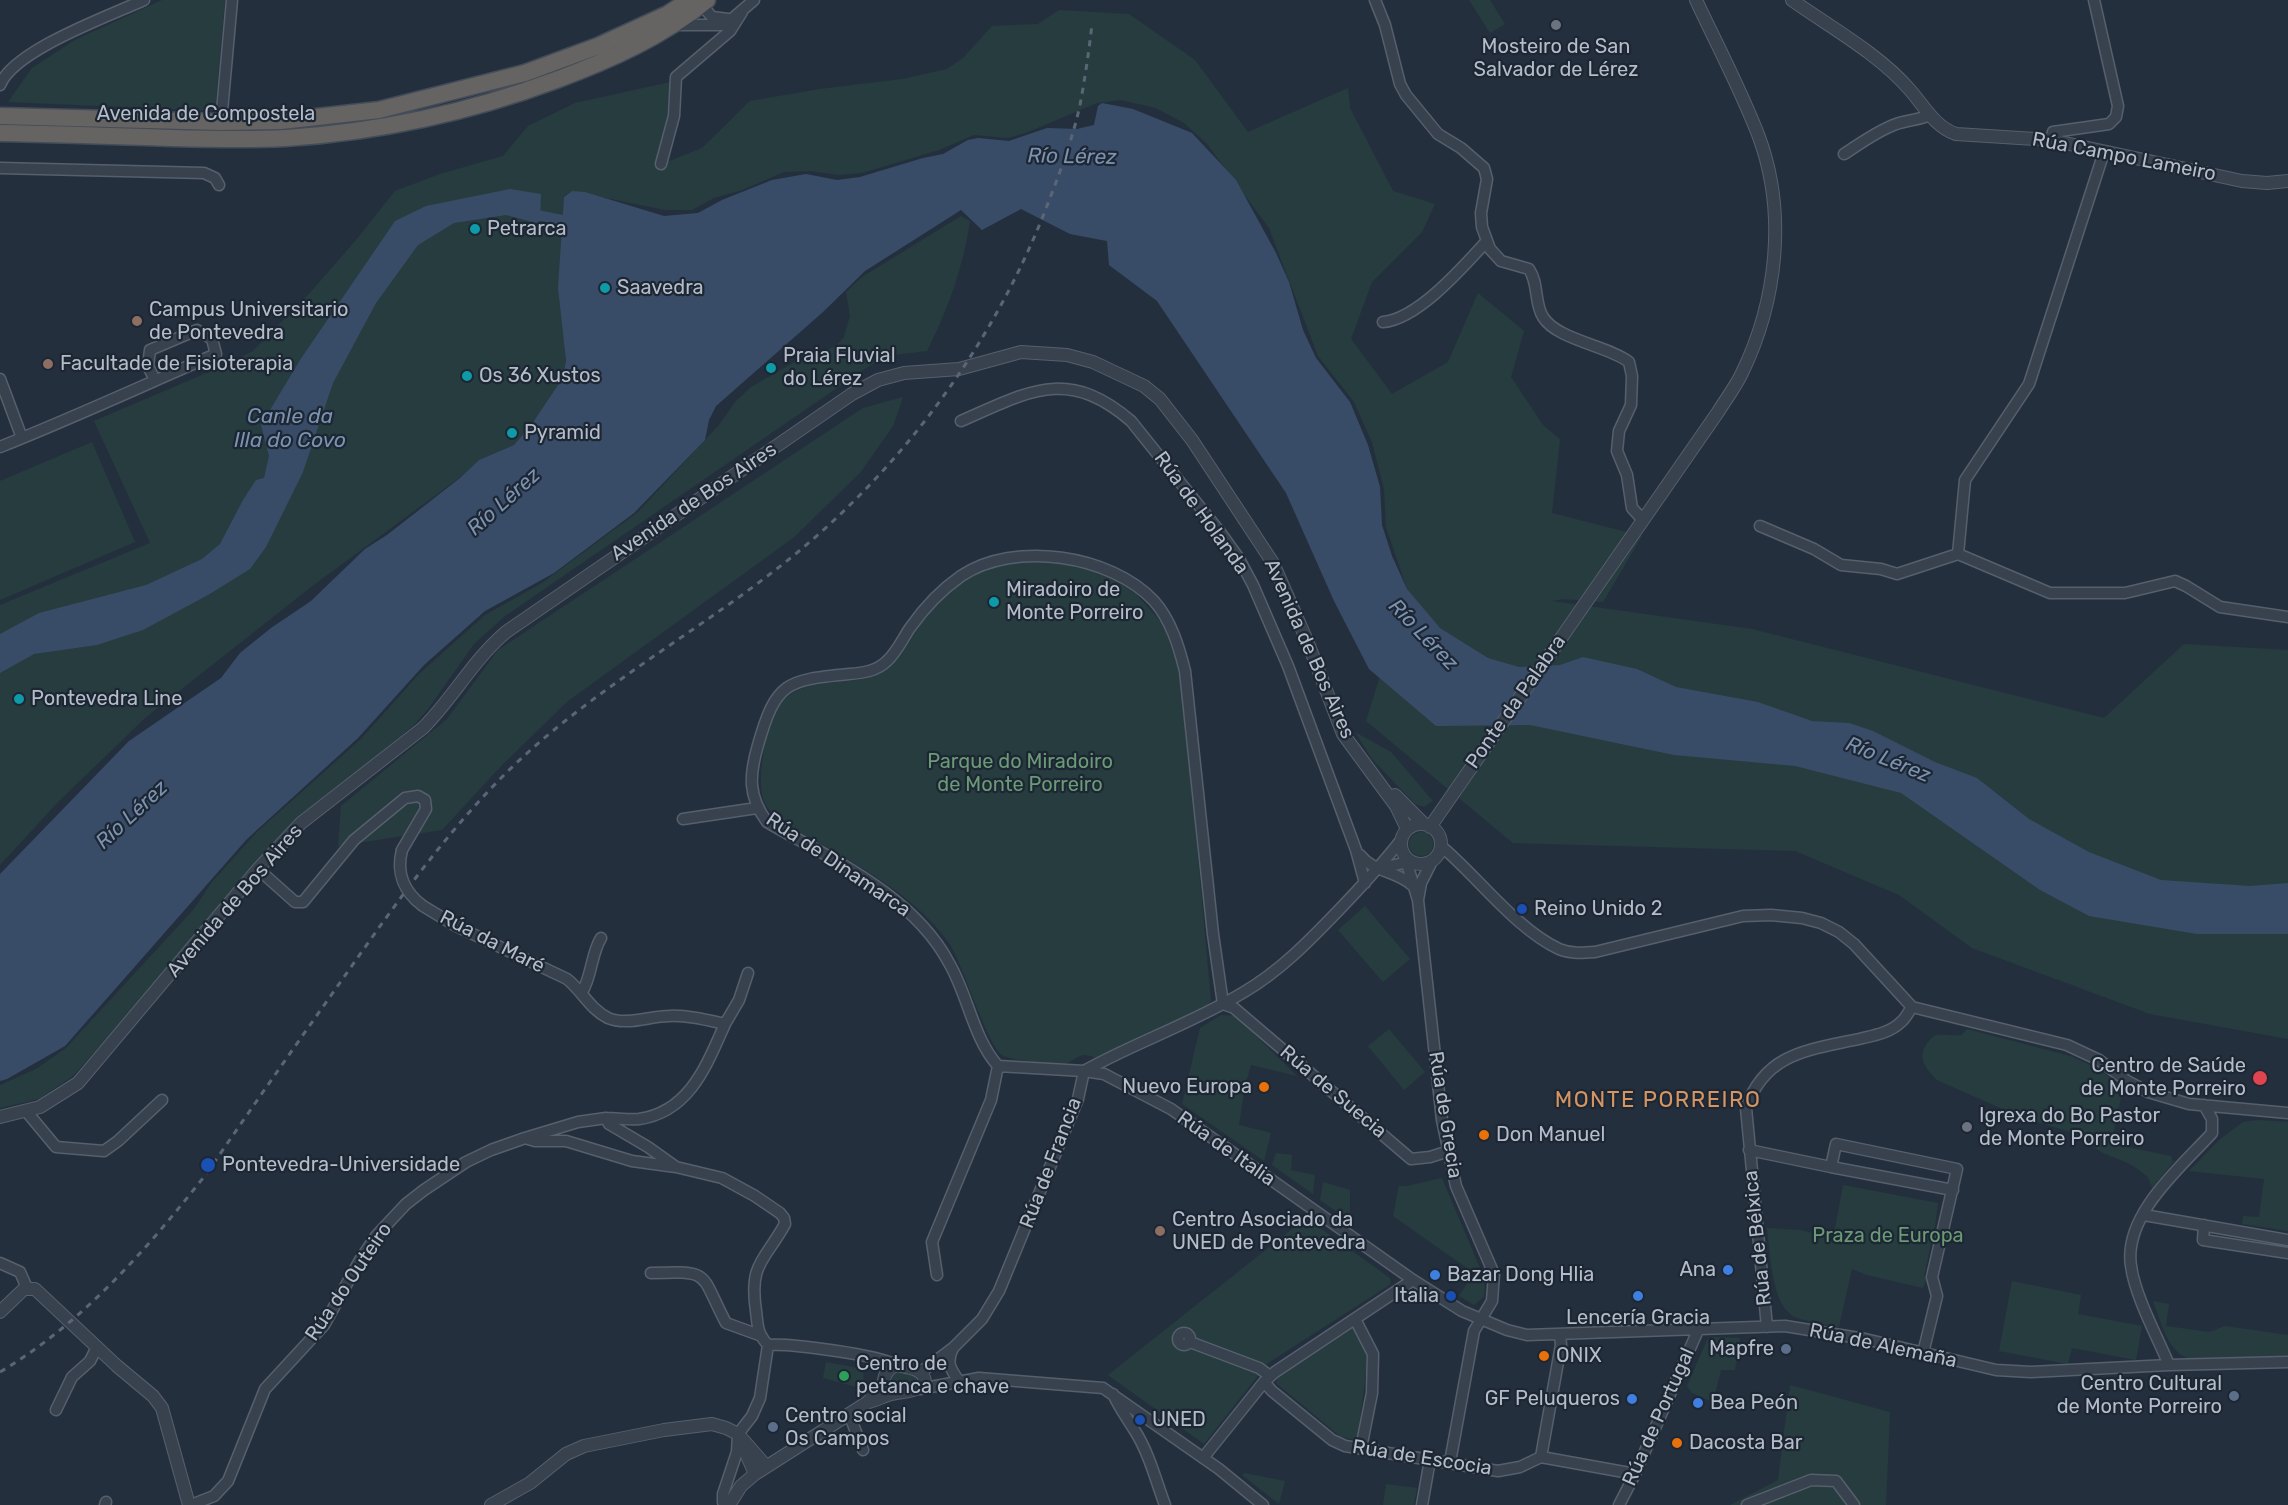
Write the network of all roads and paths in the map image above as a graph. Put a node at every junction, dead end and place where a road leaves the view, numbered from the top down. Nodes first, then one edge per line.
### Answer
1 (144, 0) edge
2 (232, 0) edge
3 (754, 0) edge
4 (1375, 0) edge
5 (1696, 0) edge
6 (1792, 0) edge
7 (2094, 0) edge
8 (700, 1) edge
9 (738, 15) junction
10 (675, 25) junction
11 (0, 85) edge
12 (1930, 115) junction
13 (0, 116) edge
14 (221, 122) junction
15 (0, 133) edge
16 (2051, 140) junction
17 (2104, 152) junction
18 (1844, 154) dead end
19 (661, 164) dead end
20 (0, 168) edge
21 (2288, 181) edge
22 (219, 185) dead end
23 (1486, 242) junction
24 (1383, 322) dead end
25 (0, 379) edge
26 (155, 380) junction
27 (961, 421) dead end
28 (22, 438) junction
29 (0, 447) edge
30 (1643, 520) junction
31 (1760, 526) dead end
32 (1958, 554) junction
33 (2288, 617) edge
34 (1365, 765) junction
35 (757, 808) junction
36 (683, 819) dead end
37 (1427, 826) junction
38 (1404, 835) junction
39 (1441, 846) junction
40 (1356, 850) junction
41 (1388, 857) junction
42 (1408, 860) junction
43 (1432, 861) junction
44 (258, 869) junction
45 (1379, 869) junction
46 (1365, 883) junction
47 (1413, 885) junction
48 (1418, 900) junction
49 (601, 938) dead end
50 (748, 973) dead end
51 (582, 992) junction
52 (1223, 1004) junction
53 (1912, 1006) junction
54 (725, 1024) junction
55 (998, 1066) junction
56 (1084, 1071) junction
57 (162, 1100) dead end
58 (2204, 1105) junction
59 (26, 1111) junction
60 (2288, 1113) edge
61 (0, 1117) edge
62 (606, 1118) junction
63 (525, 1138) junction
64 (1749, 1150) junction
65 (1449, 1151) junction
66 (676, 1167) junction
67 (1831, 1167) junction
68 (1953, 1190) junction
69 (2144, 1215) junction
70 (2204, 1226) junction
71 (2288, 1240) edge
72 (2288, 1253) edge
73 (0, 1263) edge
74 (651, 1273) dead end
75 (937, 1275) dead end
76 (1413, 1280) junction
77 (27, 1288) junction
78 (0, 1312) edge
79 (1355, 1319) junction
80 (1480, 1320) junction
81 (1767, 1327) junction
82 (1699, 1328) junction
83 (759, 1335) junction
84 (1560, 1335) junction
85 (1190, 1342) dead end
86 (768, 1346) junction
87 (97, 1347) junction
88 (953, 1348) junction
89 (1923, 1353) junction
90 (2288, 1362) edge
91 (896, 1365) junction
92 (2169, 1365) junction
93 (920, 1371) junction
94 (1267, 1379) junction
95 (959, 1381) junction
96 (884, 1382) junction
97 (920, 1389) junction
98 (897, 1393) junction
99 (1113, 1394) junction
100 (868, 1402) junction
101 (56, 1410) dead end
102 (849, 1414) junction
103 (738, 1434) junction
104 (1361, 1448) junction
105 (863, 1449) dead end
106 (1541, 1457) junction
107 (1203, 1458) junction
108 (1430, 1460) junction
109 (1450, 1462) junction
110 (765, 1466) junction
111 (755, 1473) junction
112 (1635, 1474) junction
113 (190, 1505) edge
114 (491, 1505) edge
115 (728, 1505) edge
116 (1165, 1505) edge
117 (1263, 1505) edge
118 (1422, 1505) edge
119 (1618, 1505) edge
120 (1747, 1505) edge
121 (1854, 1505) edge

1 - 11 street
2 - 14 street
3 - 9 street
4 - 23 street
5 - 30 street, Ponte da Palabra
6 - 12 street, Rúa Campo Lameiro
7 - 16 street
8 - 9 street
8 - 10 highway, Avenida de Compostela
8 - 14 highway, Avenida de Compostela
9 - 10 street
9 - 19 street
10 - 15 highway, Avenida de Compostela
12 - 16 street, Rúa Campo Lameiro
12 - 18 street
13 - 14 highway, Avenida de Compostela
16 - 17 street, Rúa Campo Lameiro
17 - 21 street, Rúa Campo Lameiro
17 - 32 street
20 - 22 street
23 - 24 street
23 - 30 street
25 - 28 street
26 - 26 street
26 - 28 street
27 - 40 street, Rúa de Holanda
28 - 29 street
30 - 37 street, Ponte da Palabra
31 - 32 street
32 - 33 street
34 - 37 street, Avenida de Bos Aires
34 - 38 street, Avenida de Bos Aires
34 - 44 street, Avenida de Bos Aires
35 - 36 street
35 - 52 street, Rúa de Dinamarca
35 - 55 street, Rúa de Dinamarca
37 - 38 street
37 - 39 street
38 - 41 street
38 - 42 street
39 - 43 street
39 - 53 street
40 - 41 street
40 - 45 street
40 - 46 street, Rúa de Holanda
41 - 45 street
42 - 43 street
42 - 45 street
42 - 47 street, Rúa de Grecia
43 - 48 street, Rúa de Grecia
44 - 51 street, Rúa da Maré, bridge
44 - 59 street, Avenida de Bos Aires
45 - 46 street
45 - 47 street
46 - 52 street
47 - 48 street, Rúa de Grecia
48 - 65 street, Rúa de Grecia
49 - 51 street
50 - 54 street
51 - 54 street, Rúa da Maré
52 - 56 street, Rúa de Francia
52 - 65 street, Rúa de Suecia
53 - 58 street
53 - 64 street, Rúa de Bélxica
54 - 62 street
55 - 56 street
55 - 75 street
56 - 76 street, Rúa de Italia
56 - 88 street, Rúa de Francia
57 - 59 street
58 - 60 street
58 - 69 street
59 - 61 street, Avenida de Bos Aires
62 - 63 street
62 - 66 street
63 - 66 street, Rúa do Outeiro
63 - 113 street, Rúa do Outeiro
64 - 67 street, Rúa de Bélxica
64 - 81 street, Rúa de Bélxica
65 - 80 street, Rúa de Grecia
66 - 83 street
67 - 68 street, Rúa de Bélxica
67 - 68 street
68 - 89 street
69 - 70 street
69 - 92 street
70 - 71 street
70 - 72 street
73 - 77 street
74 - 83 street
76 - 79 street
76 - 80 street, Rúa de Italia
77 - 78 street
77 - 87 street
79 - 94 street
79 - 104 street
80 - 84 street, Rúa de Alemaña
80 - 109 street, Rúa de Grecia
81 - 82 street, Rúa de Alemaña
81 - 89 street, Rúa de Alemaña
82 - 84 street, Rúa de Alemaña
82 - 112 street, Rúa de Portugal
83 - 86 street
84 - 106 street
85 - 94 street, Rúa de Escocia
86 - 91 street
86 - 103 street
87 - 101 street
87 - 113 street
88 - 93 street, Rúa de Francia
88 - 95 street
89 - 92 street, Rúa de Alemaña
90 - 92 street, Rúa de Alemaña
91 - 93 street
91 - 96 street
93 - 97 street
94 - 104 street, Rúa de Escocia
94 - 107 street
95 - 97 street
95 - 99 street
96 - 98 street
96 - 100 street
97 - 98 street
98 - 100 street
99 - 107 street
99 - 116 street
100 - 102 street
102 - 105 street
102 - 110 street
103 - 110 street
103 - 111 street
103 - 114 street
103 - 115 street
104 - 108 street, Rúa de Escocia
106 - 109 street, Rúa de Escocia
106 - 112 street
107 - 117 street
108 - 109 street, Rúa de Escocia
108 - 118 street
110 - 111 street
111 - 115 street
112 - 119 street, Rúa de Portugal
120 - 121 street

